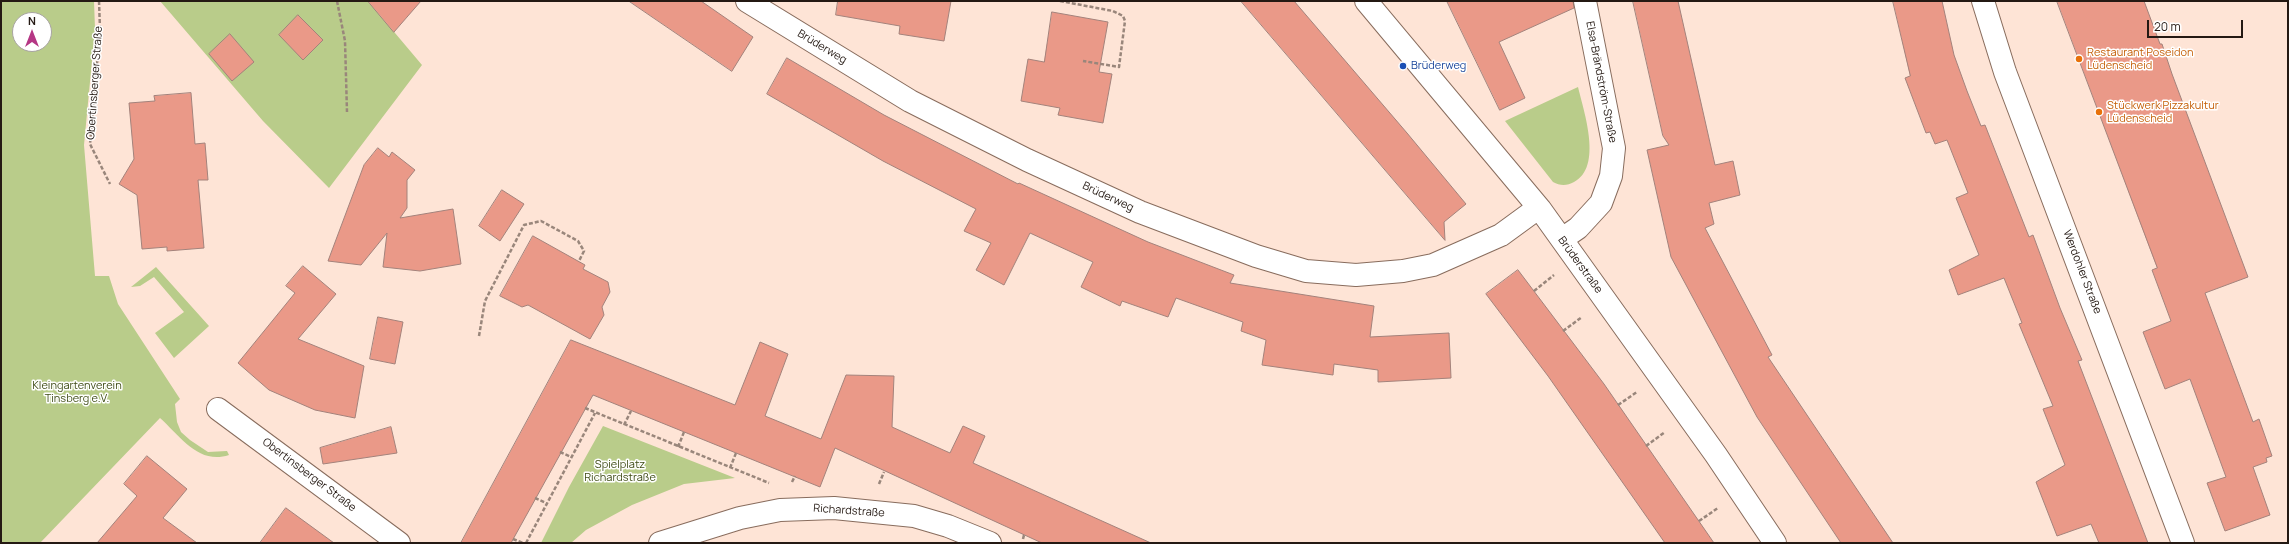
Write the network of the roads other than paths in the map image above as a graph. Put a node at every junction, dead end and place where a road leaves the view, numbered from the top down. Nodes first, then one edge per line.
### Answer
1 (747, 1) edge
2 (1366, 1) edge
3 (1584, 1) edge
4 (1984, 1) edge
5 (1538, 208) junction
6 (1562, 239) junction
7 (218, 409) dead end
8 (399, 543) edge
9 (660, 543) edge
10 (990, 543) edge
11 (1774, 543) edge
12 (2183, 543) edge

1 - 5 street, Brüderweg
2 - 5 street, Brüderstraße
3 - 6 street, Elsa-Brändström-Straße
4 - 12 street, Werdohler Straße
5 - 6 street, Brüderstraße
6 - 11 street, Brüderstraße
7 - 8 street, Obertinsberger Straße
9 - 10 street, Richardstraße

